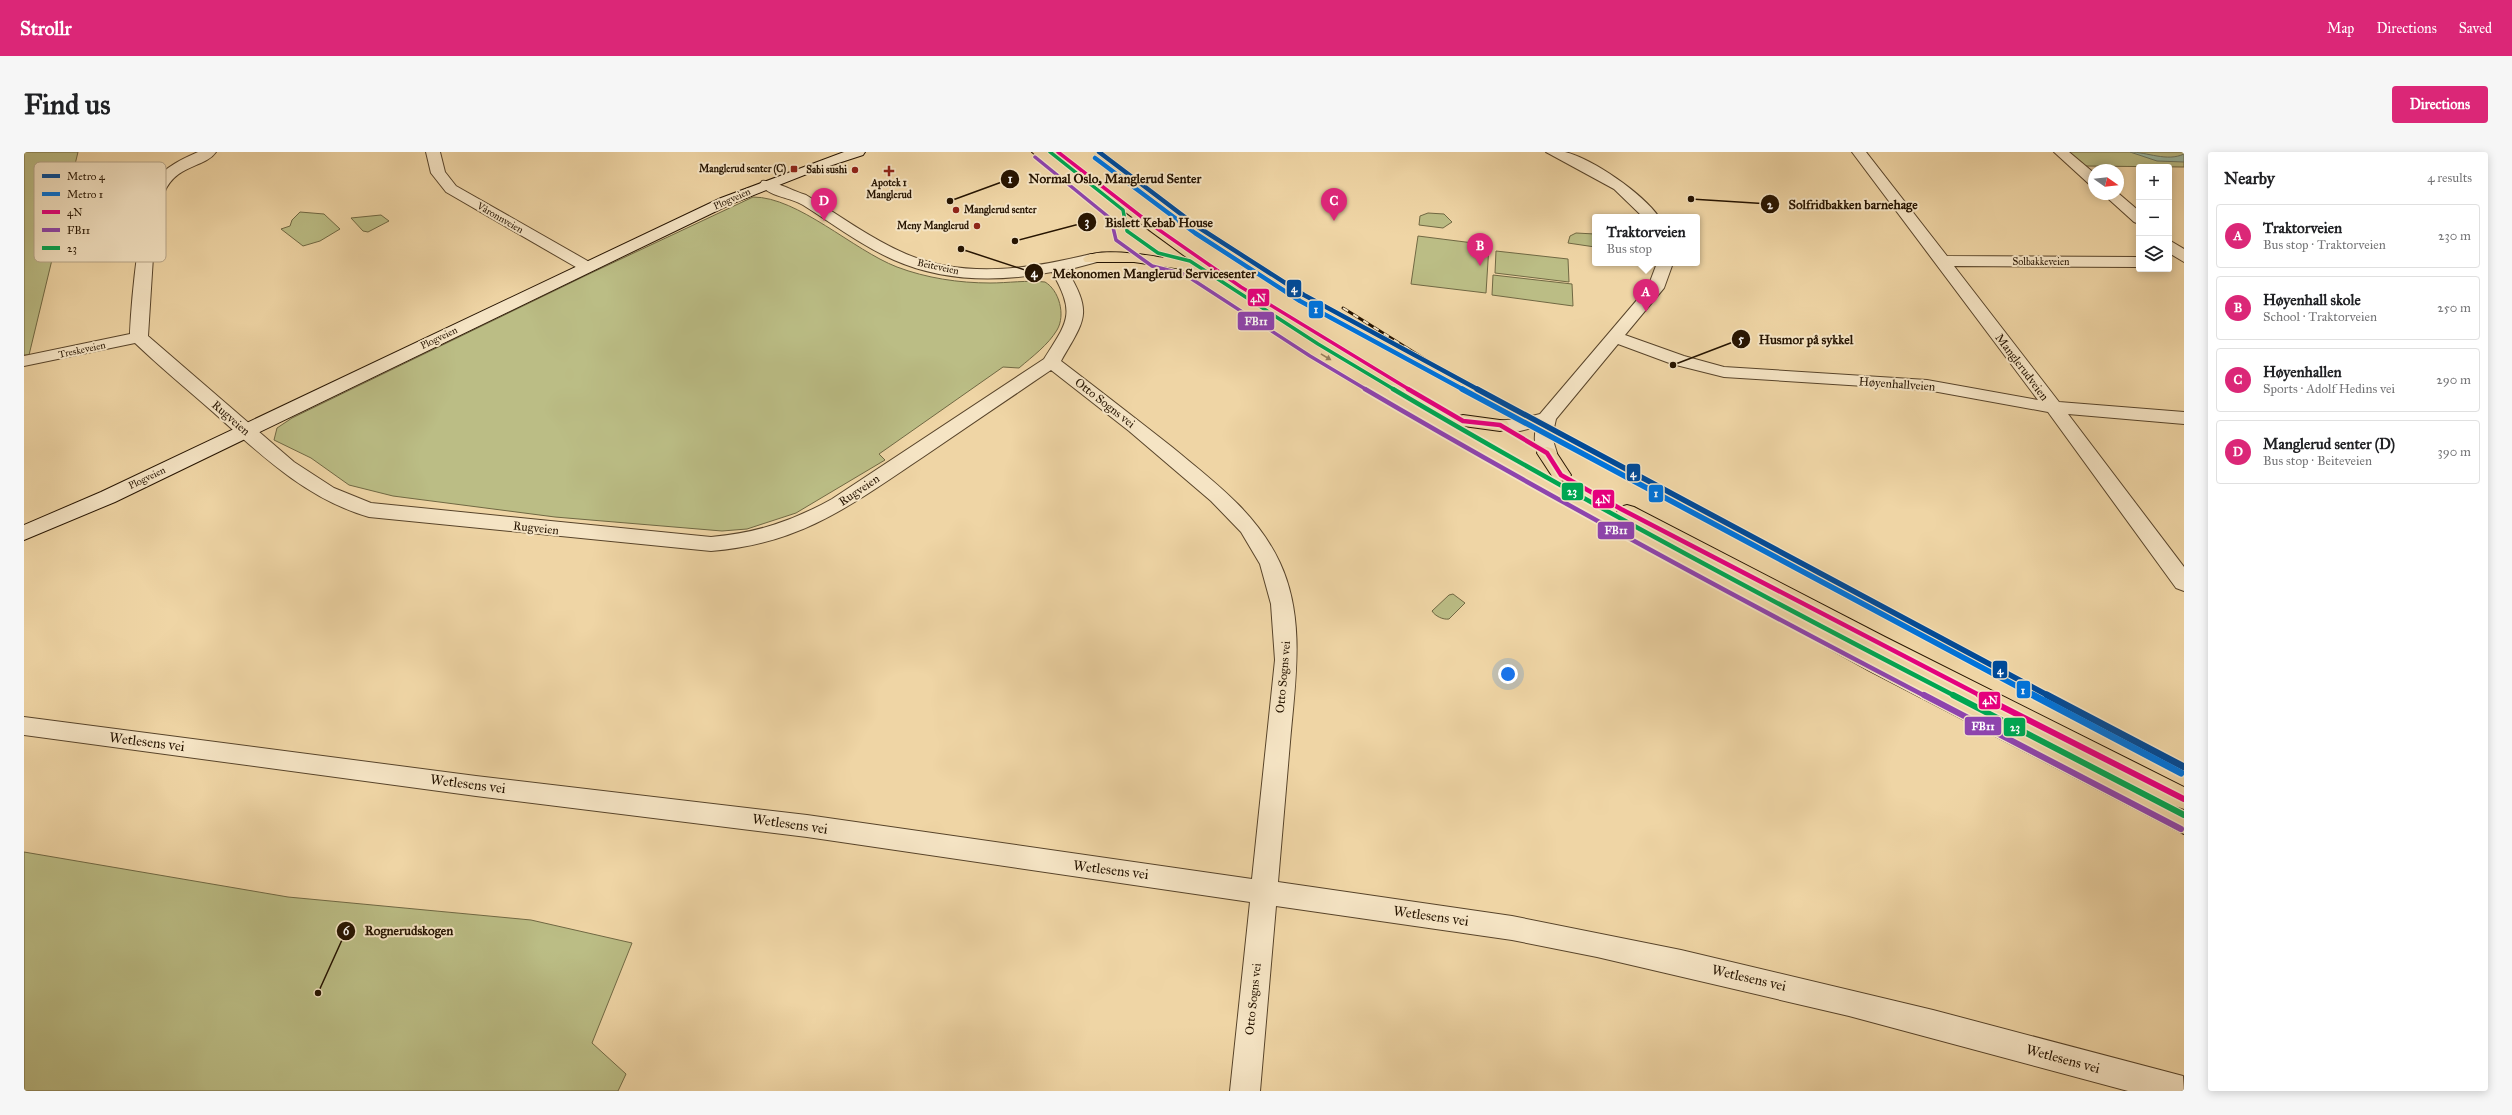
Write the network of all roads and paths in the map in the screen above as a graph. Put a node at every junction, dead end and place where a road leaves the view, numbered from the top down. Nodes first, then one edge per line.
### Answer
1 (209, 152) edge
2 (434, 152) edge
3 (858, 152) edge
4 (1039, 152) edge
5 (1058, 152) edge
6 (1553, 152) edge
7 (1859, 152) edge
8 (2061, 152) edge
9 (2088, 176) edge
10 (166, 180) edge
11 (774, 181) junction
12 (2117, 200) edge
13 (1648, 214) edge
14 (1118, 215) junction
15 (2136, 216) edge
16 (2172, 247) edge
17 (2184, 257) edge
18 (1091, 259) junction
19 (1943, 261) junction
20 (2184, 261) edge
21 (146, 262) edge
22 (2136, 262) edge
23 (2172, 262) edge
24 (1664, 266) edge
25 (587, 267) junction
26 (1188, 267) junction
27 (1058, 268) junction
28 (140, 337) junction
29 (1614, 337) junction
30 (24, 361) edge
31 (1051, 362) junction
32 (2052, 406) junction
33 (2184, 418) edge
34 (1463, 421) junction
35 (1540, 424) junction
36 (1500, 426) joint
37 (245, 430) junction
38 (1547, 453) joint
39 (1560, 475) junction
40 (24, 533) edge
41 (2184, 584) edge
42 (24, 726) edge
43 (2184, 799) edge
44 (2184, 823) edge
45 (1264, 892) junction
46 (1245, 1091) edge
47 (2183, 1091) edge

1 - 10 street
2 - 25 street, Våronnveien
3 - 11 street, Plogveien
4 - 14 highway
5 - 34 highway
6 - 13 street
7 - 19 street, Manglerudveien
8 - 9 street
11 - 25 street, Plogveien
11 - 27 street, Beiteveien
12 - 15 street
14 - 18 highway
14 - 26 highway
16 - 17 street
18 - 26 highway
18 - 27 street, Beiteveien
19 - 22 street, Solbakkeveien
19 - 32 street, Manglerudveien
20 - 23 street
21 - 28 street
24 - 29 street
25 - 37 street, Plogveien
26 -> 44 highway
27 - 31 street, Rugveien
28 - 30 street, Treskeveien
28 - 37 street, Rugveien
29 - 32 street, Høyenhallveien
29 - 35 street
31 - 37 street, Rugveien
31 - 45 street, Otto Sogns vei
32 - 33 street, Høyenhallveien
32 - 41 street, Manglerudveien
34 - 36 highway
34 - 39 highway
35 - 36 street
35 - 38 street
37 - 40 street, Plogveien
38 - 39 highway
39 - 43 highway
42 - 45 street, Wetlesens vei
45 - 46 street, Otto Sogns vei
45 - 47 street, Wetlesens vei

